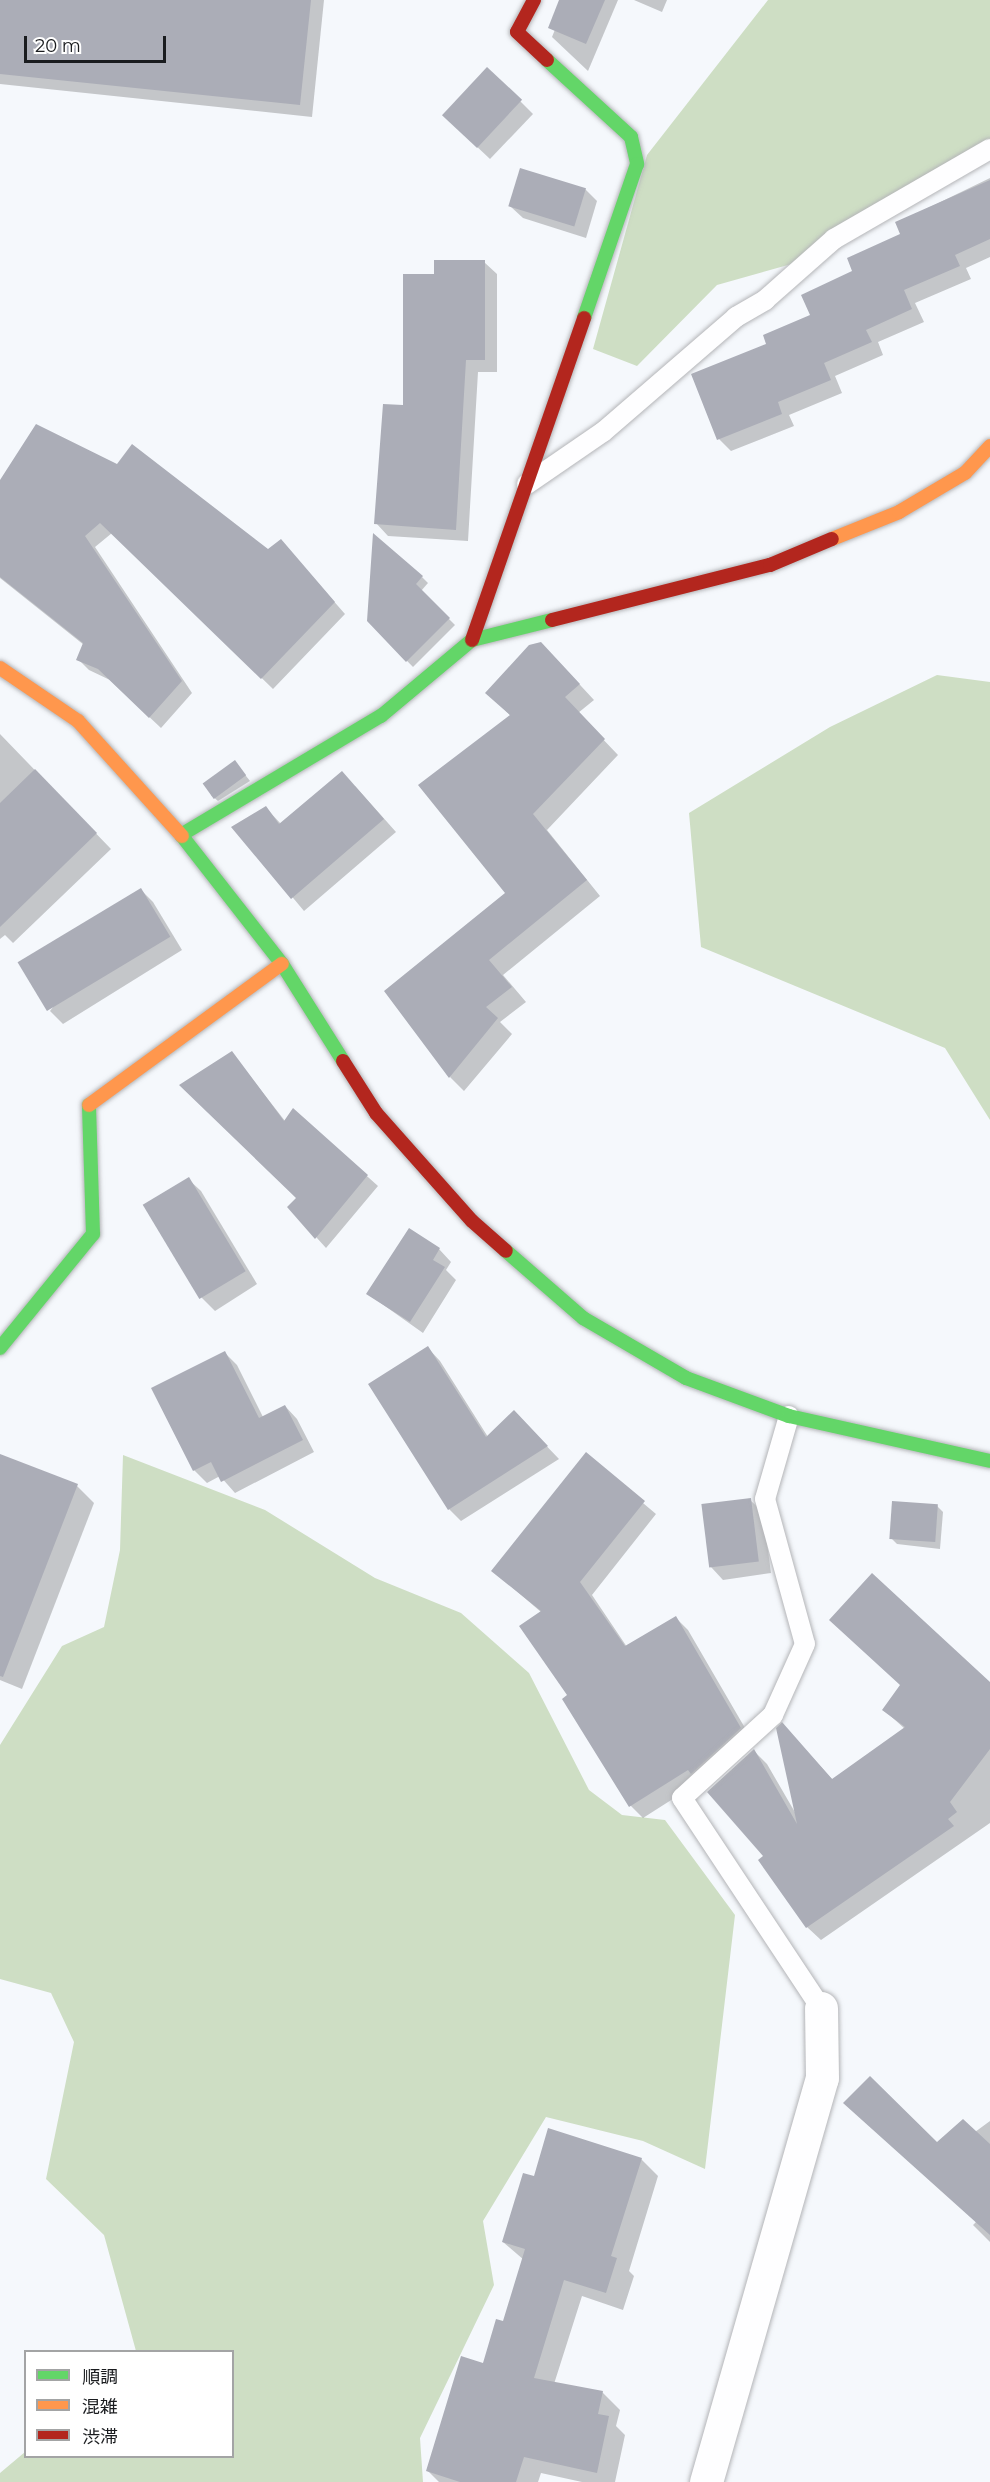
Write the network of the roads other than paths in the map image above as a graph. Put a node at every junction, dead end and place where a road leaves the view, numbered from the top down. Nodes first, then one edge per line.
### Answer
1 (534, 0) edge
2 (990, 149) edge
3 (990, 446) edge
4 (522, 488) junction
5 (472, 640) junction
6 (0, 668) edge
7 (181, 835) junction
8 (282, 964) junction
9 (0, 1348) edge
10 (789, 1416) junction
11 (990, 1461) edge
12 (821, 2008) joint
13 (706, 2482) edge

1 - 4 street
2 - 4 lane
3 - 5 street
4 - 5 street
5 - 7 street
6 - 7 street
7 - 8 street
8 - 9 street
8 - 10 street
10 - 11 street
10 - 12 lane
12 - 13 street

